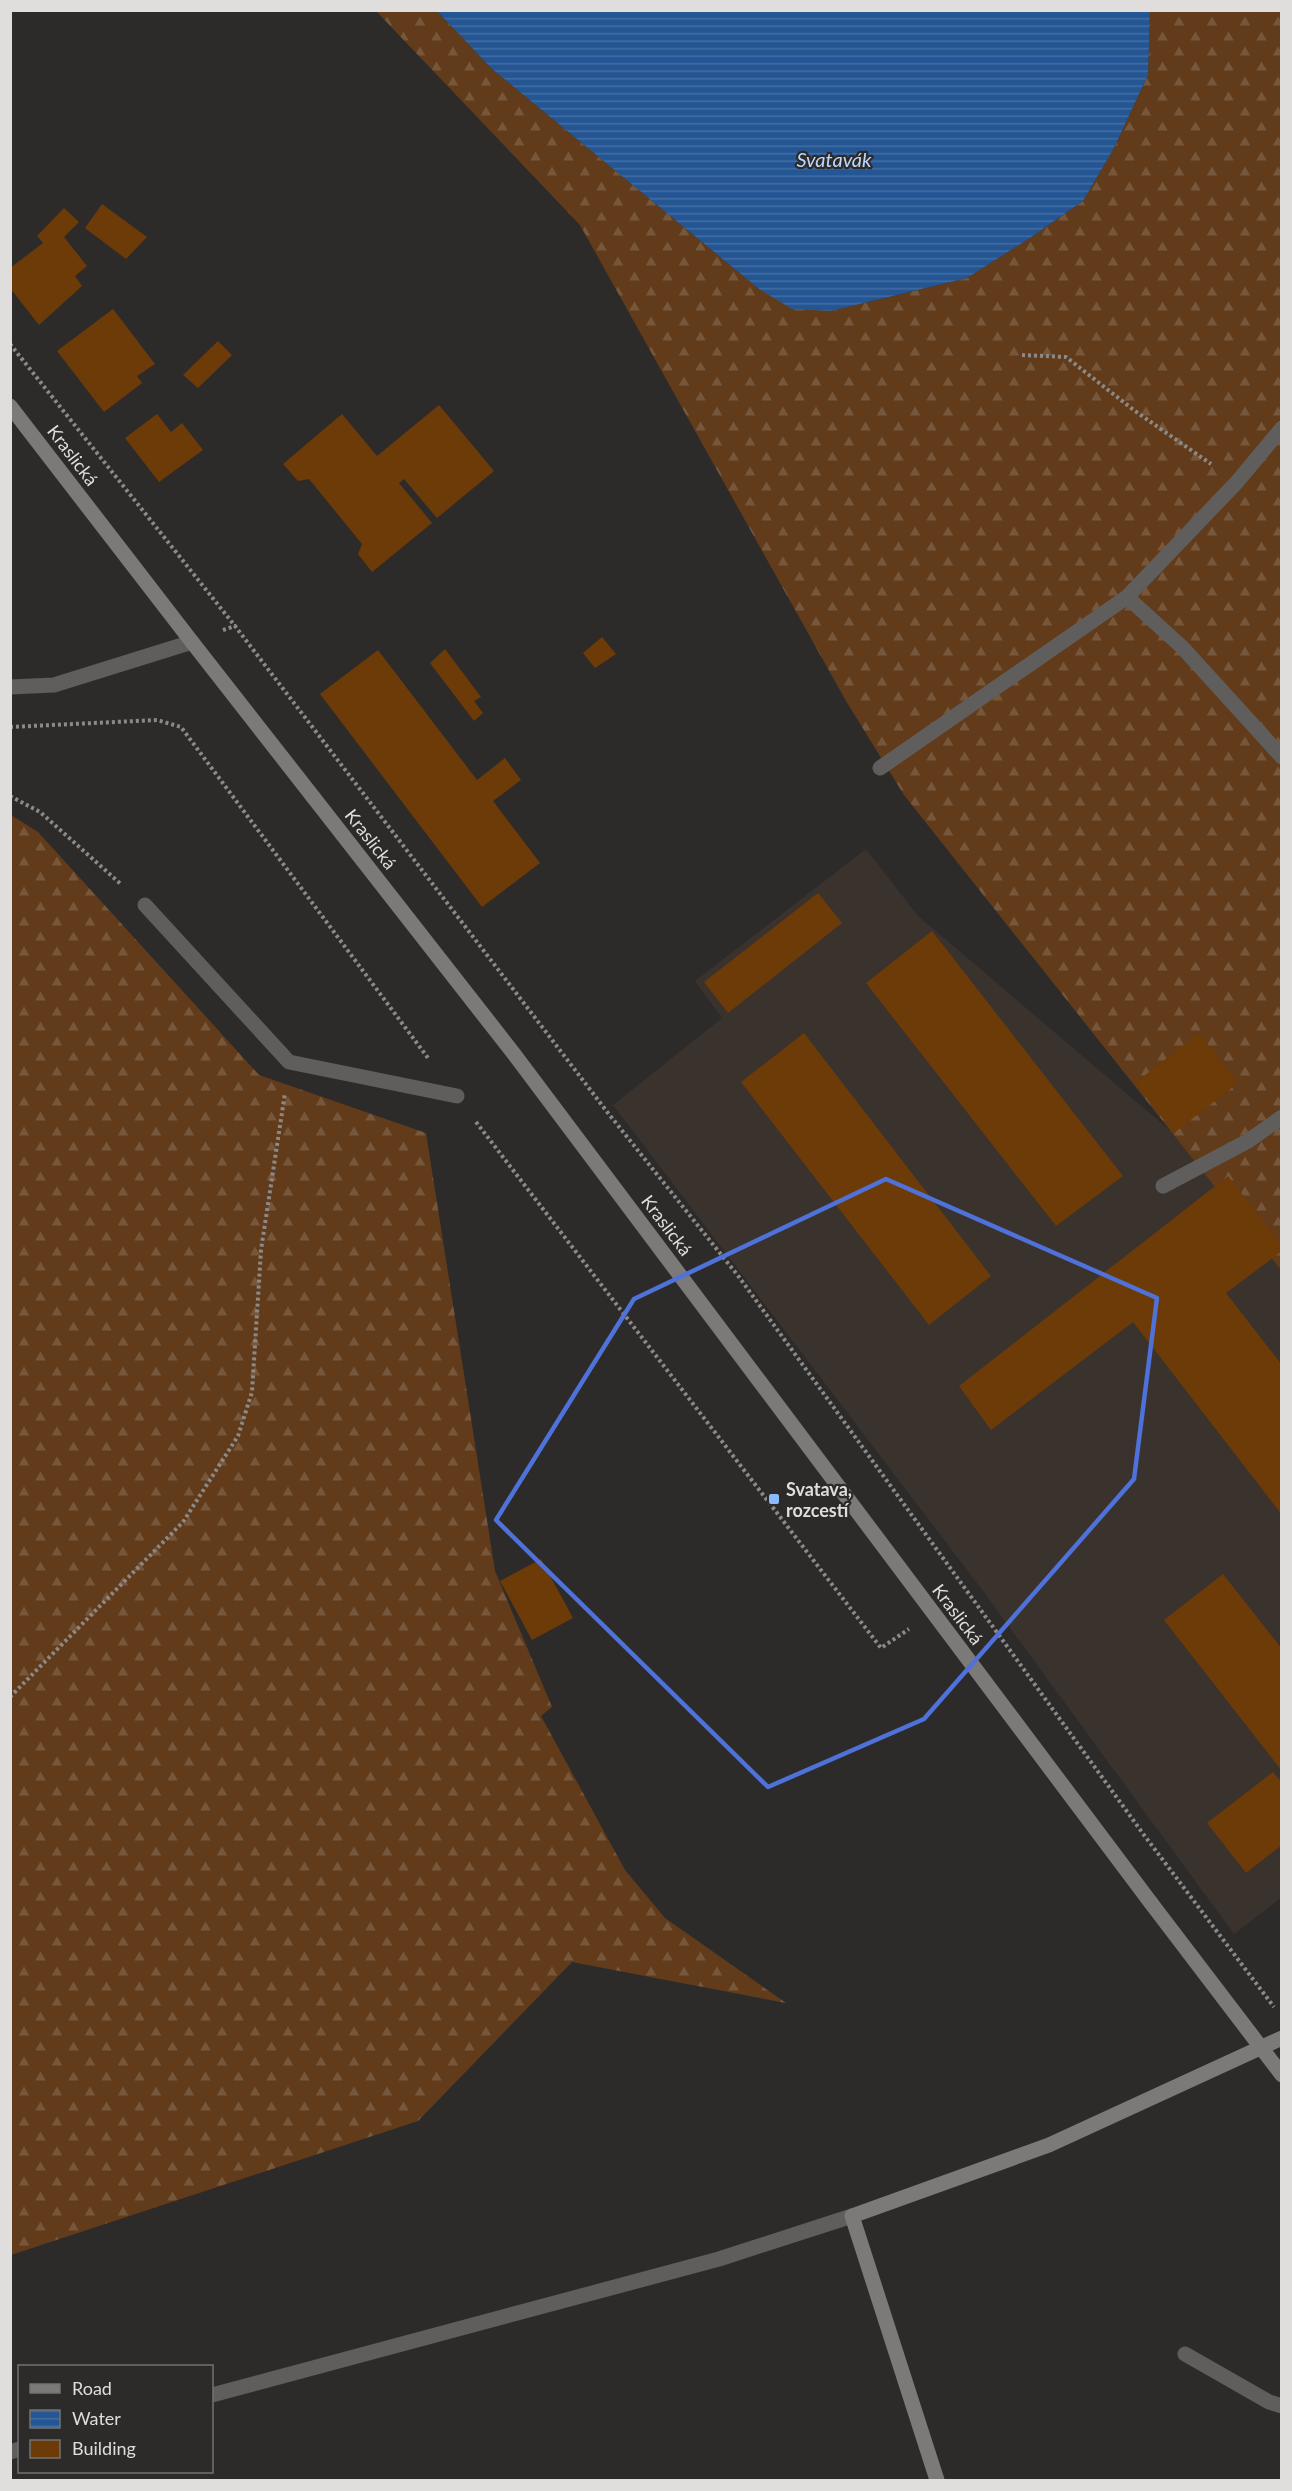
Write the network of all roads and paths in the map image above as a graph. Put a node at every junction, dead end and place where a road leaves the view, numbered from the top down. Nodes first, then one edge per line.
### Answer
1 (10, 344) edge
2 (1022, 355) dead end
3 (10, 406) edge
4 (1281, 428) edge
5 (1237, 482) junction
6 (1127, 597) junction
7 (235, 626) junction
8 (192, 642) junction
9 (10, 687) edge
10 (10, 727) edge
11 (1281, 757) edge
12 (880, 768) dead end
13 (10, 796) edge
14 (145, 905) joint
15 (290, 1062) junction
16 (457, 1096) junction
17 (1281, 1117) edge
18 (1163, 1186) dead end
19 (881, 1648) dead end
20 (10, 1697) edge
21 (1275, 2009) dead end
22 (1281, 2038) edge
23 (1281, 2075) edge
24 (852, 2216) junction
25 (1185, 2354) dead end
26 (213, 2395) edge
27 (1281, 2406) edge
28 (937, 2481) edge

1 - 7 path
2 - 5 path
3 - 8 main road, Kraslická
4 - 5 street
5 - 6 street
6 - 11 street
6 - 12 street
7 - 8 path
7 - 21 path
8 - 9 street
8 - 23 main road, Kraslická, bridge
10 - 16 path
13 - 14 path
14 - 15 street
15 - 16 street
15 - 20 path
16 - 19 path
17 - 18 street
22 - 24 main road
24 - 26 street
24 - 28 main road
25 - 27 street

